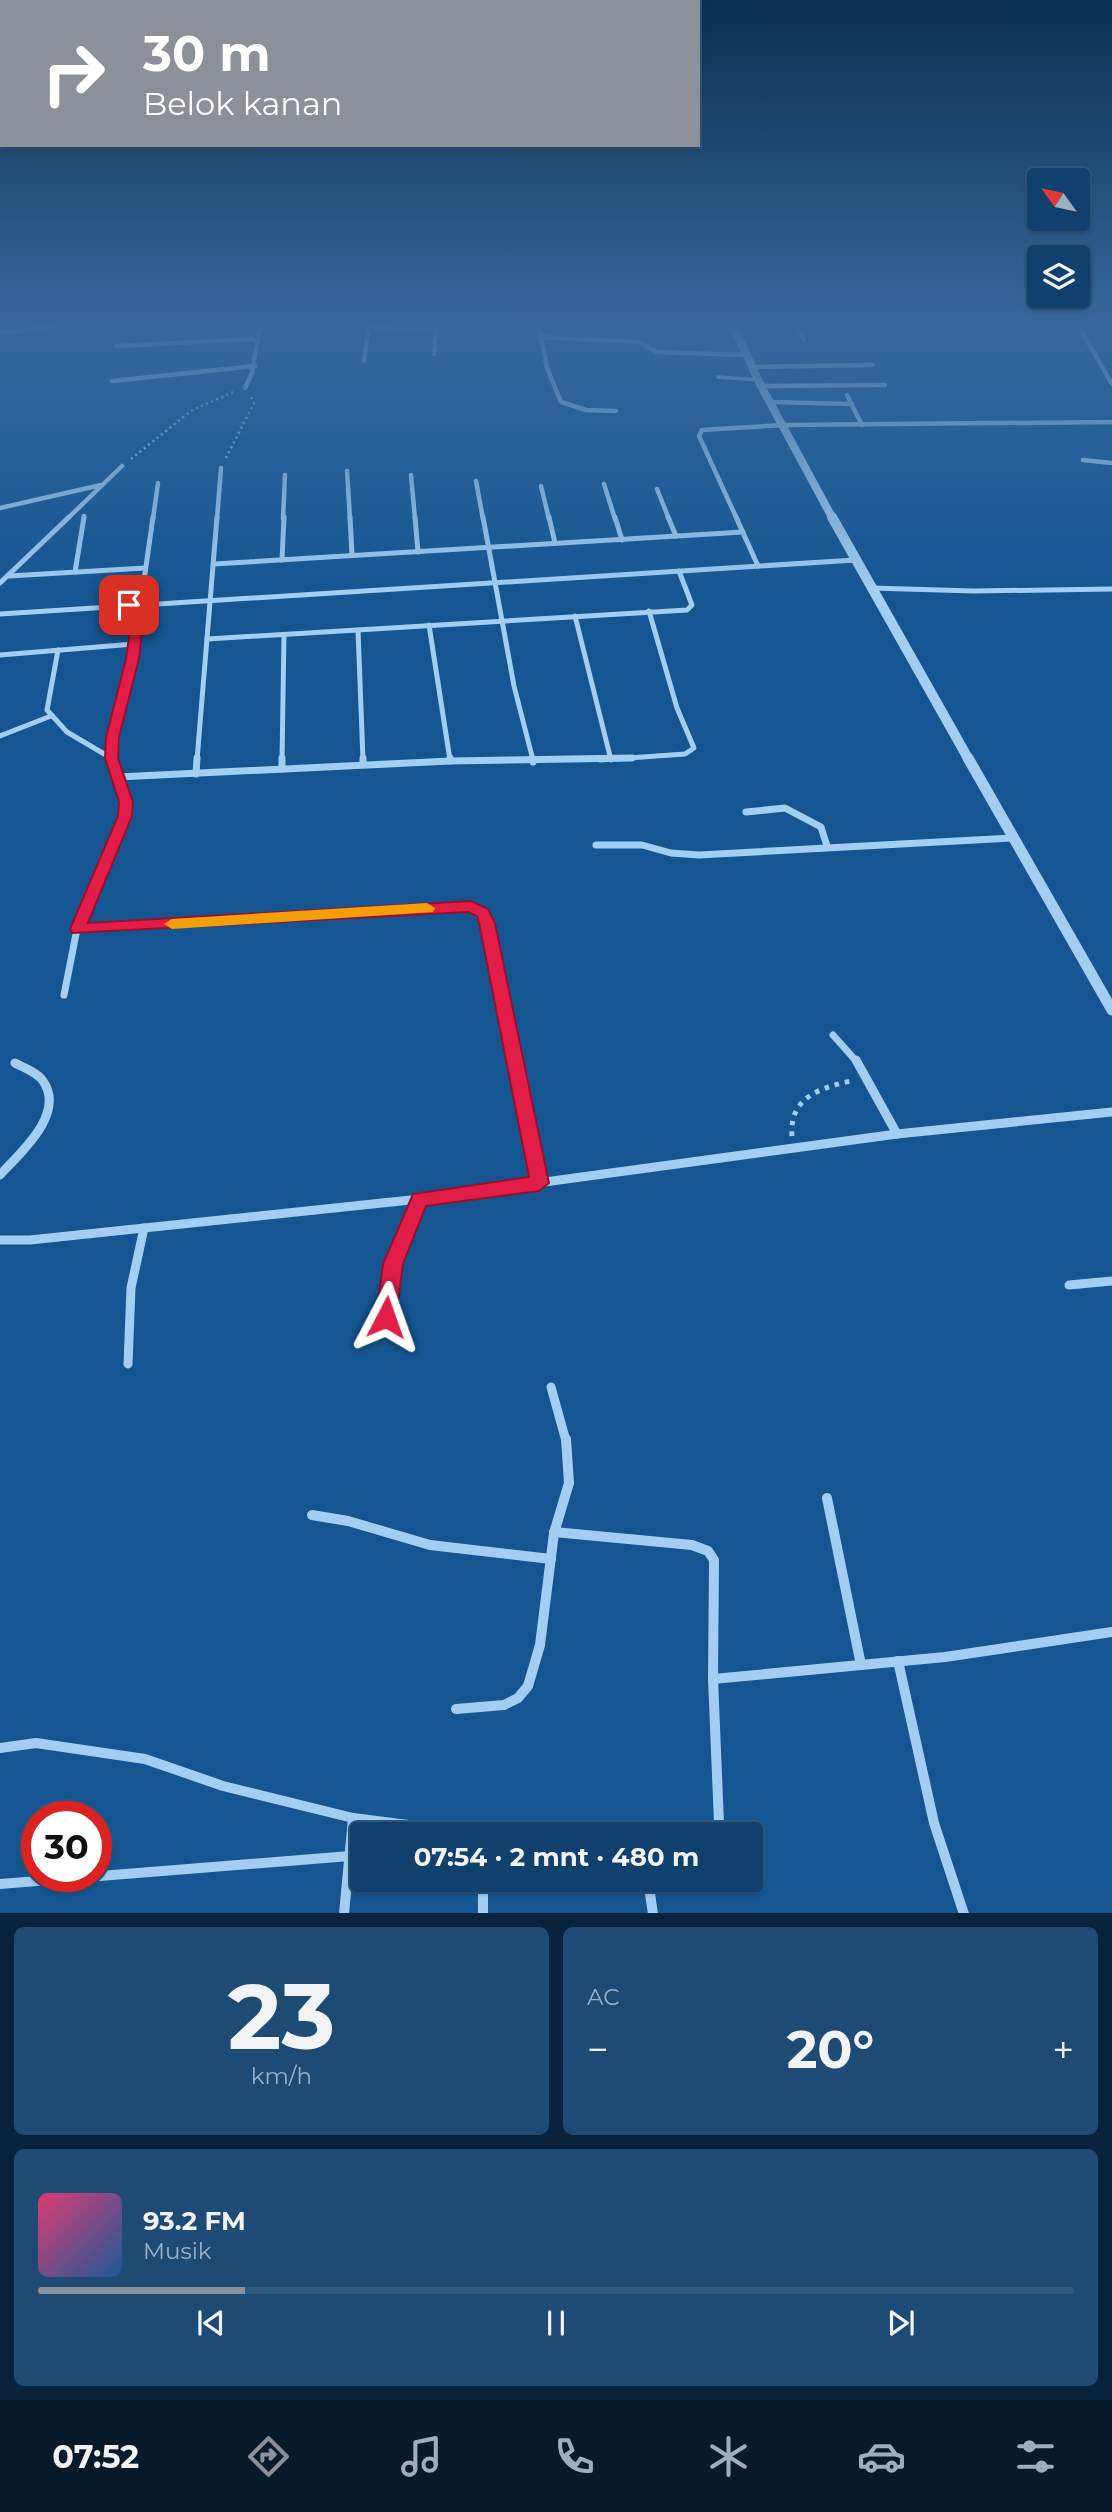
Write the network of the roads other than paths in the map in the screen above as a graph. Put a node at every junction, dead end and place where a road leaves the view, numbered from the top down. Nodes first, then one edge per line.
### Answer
1 (777, 414) edge
2 (857, 414) edge
3 (1112, 422) edge
4 (784, 425) junction
5 (862, 425) junction
6 (1083, 460) dead end
7 (1112, 463) edge
8 (122, 466) road end
9 (221, 468) road end
10 (347, 471) dead end
11 (285, 475) dead end
12 (411, 475) dead end
13 (476, 481) dead end
14 (158, 483) dead end
15 (604, 484) dead end
16 (101, 485) junction
17 (541, 486) dead end
18 (657, 489) dead end
19 (0, 508) edge
20 (84, 516) dead end
21 (743, 532) junction
22 (676, 536) junction
23 (622, 540) junction
24 (555, 543) junction
25 (489, 547) junction
26 (418, 552) junction
27 (352, 555) junction
28 (282, 560) junction
29 (855, 560) junction
30 (214, 564) junction
31 (758, 566) junction
32 (145, 568) junction
33 (679, 571) junction
34 (75, 572) junction
35 (8, 576) junction
36 (0, 583) edge
37 (495, 583) junction
38 (871, 588) junction
39 (1112, 589) edge
40 (210, 600) junction
41 (139, 604) junction
42 (649, 611) junction
43 (0, 614) edge
44 (575, 616) junction
45 (503, 621) junction
46 (429, 625) junction
47 (358, 630) junction
48 (284, 635) junction
49 (207, 639) junction
50 (134, 644) junction
51 (58, 650) junction
52 (0, 655) edge
53 (51, 716) junction
54 (0, 736) edge
55 (111, 758) junction
56 (611, 760) junction
57 (450, 761) junction
58 (533, 762) junction
59 (363, 763) junction
60 (282, 769) junction
61 (195, 774) junction
62 (118, 777) junction
63 (746, 812) dead end
64 (1012, 838) junction
65 (596, 845) dead end
66 (827, 846) junction
67 (78, 929) junction
68 (64, 995) dead end
69 (1112, 1010) edge
70 (833, 1035) dead end
71 (15, 1063) dead end
72 (1112, 1112) edge
73 (897, 1134) junction
74 (0, 1175) edge
75 (539, 1183) junction
76 (420, 1199) junction
77 (144, 1228) junction
78 (0, 1240) edge
79 (1112, 1281) edge
80 (1069, 1285) dead end
81 (386, 1317) dead end
82 (128, 1364) dead end
83 (551, 1387) dead end
84 (827, 1498) dead end
85 (312, 1515) dead end
86 (554, 1532) junction
87 (551, 1559) junction
88 (1112, 1632) edge
89 (898, 1661) junction
90 (861, 1665) junction
91 (713, 1679) junction
92 (456, 1709) dead end
93 (0, 1748) edge
94 (353, 1818) junction
95 (353, 1822) edge
96 (384, 1822) edge
97 (719, 1822) edge
98 (350, 1856) joint
99 (0, 1884) edge
100 (483, 1892) edge
101 (650, 1892) edge
102 (344, 1913) edge
103 (483, 1913) edge
104 (653, 1913) edge
105 (964, 1913) edge

1 - 4 street
2 - 5 street
3 - 5 street
4 - 5 street
4 - 21 street
4 - 29 street
6 - 7 street
8 - 16 street
9 - 30 street
10 - 27 street
11 - 28 street
12 - 26 street
13 - 25 street
14 - 32 street
15 - 23 street
16 - 19 street
16 - 35 street
17 - 24 street
18 - 22 street
20 - 34 street
21 - 22 street
21 - 31 street
22 - 23 street
23 - 24 street
24 - 25 street
25 - 26 street
25 - 37 street
26 - 27 street
27 - 28 street
28 - 30 street
29 - 31 street
29 - 38 street
30 - 40 street
31 - 33 street
32 - 34 street
32 - 41 street
33 - 37 street
33 - 42 street
34 - 35 street
35 - 36 street
37 - 40 street
37 - 45 street
38 - 39 street
38 - 64 street
40 - 41 street
40 - 49 street
41 - 43 street
41 - 50 street
42 - 44 street
42 - 56 street
44 - 45 street
44 - 56 street
45 - 46 street
45 - 58 street
46 - 47 street
46 - 57 street
47 - 48 street
47 - 59 street
48 - 49 street
48 - 60 street
49 - 61 street
50 - 51 street
50 - 55 street
51 - 52 street
51 - 53 street
53 - 54 street
53 - 55 street
55 - 62 street
56 - 58 street
57 - 58 street
57 - 59 street
59 - 60 street
60 - 61 street
61 - 62 street
62 - 67 street
63 - 66 street
64 - 66 street
64 - 69 street
65 - 66 street
67 - 68 street
67 - 75 street
70 - 73 street
71 - 74 street
72 - 73 street
73 - 75 street
75 - 76 street
76 - 77 street
76 - 81 street
77 - 78 street
77 - 82 street
79 - 80 street
83 - 86 street
84 - 90 street
85 - 87 street
86 - 87 street
86 - 91 street
87 - 92 street
88 - 89 street
89 - 90 street
89 - 105 street
90 - 91 street
91 - 97 street
93 - 94 street
94 - 95 street
94 - 96 street
98 - 99 street
98 - 102 street
100 - 103 street
101 - 104 street

